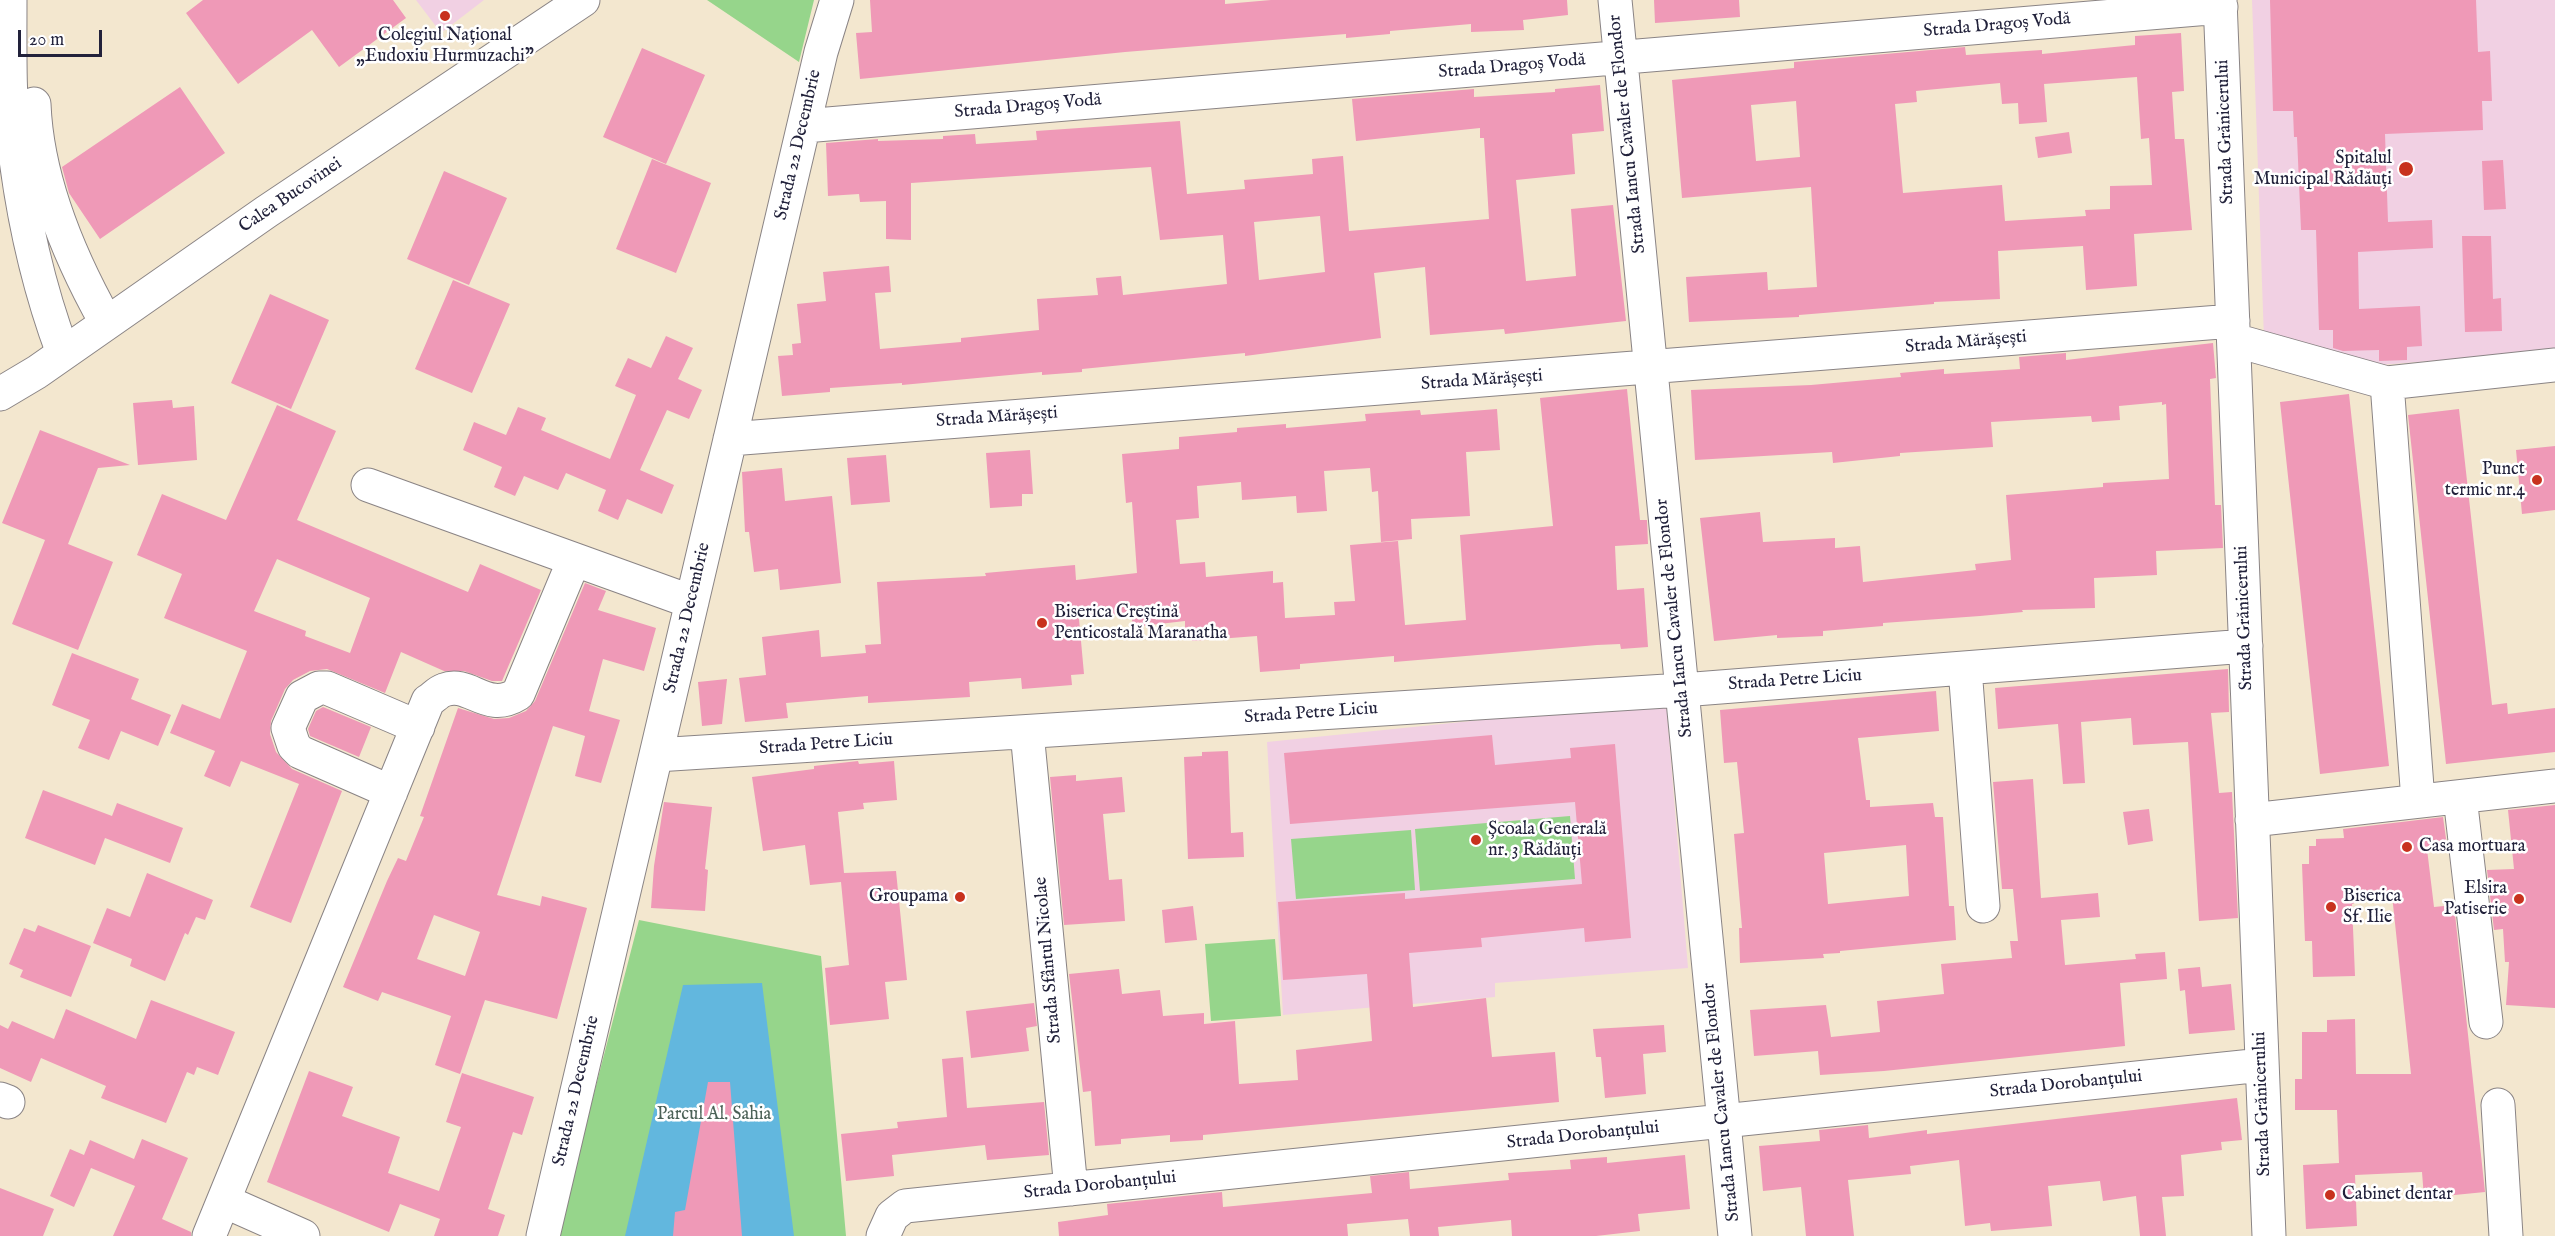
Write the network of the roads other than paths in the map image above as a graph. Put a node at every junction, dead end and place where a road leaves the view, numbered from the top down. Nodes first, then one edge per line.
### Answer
1 (10, 0) edge
2 (31, 0) edge
3 (583, 0) edge
4 (837, 0) edge
5 (1615, 0) edge
6 (2221, 3) edge
7 (1621, 58) junction
8 (804, 126) junction
9 (106, 322) junction
10 (2234, 331) junction
11 (63, 353) junction
12 (2555, 365) edge
13 (1651, 368) junction
14 (2386, 383) junction
15 (0, 394) edge
16 (730, 439) junction
17 (368, 485) dead end
18 (574, 560) junction
19 (692, 602) junction
20 (2246, 646) junction
21 (1965, 668) junction
22 (1682, 690) junction
23 (418, 727) junction
24 (1027, 732) junction
25 (656, 755) junction
26 (2555, 786) edge
27 (391, 792) junction
28 (2460, 797) junction
29 (2418, 801) junction
30 (2252, 820) junction
31 (1983, 906) dead end
32 (2486, 1022) dead end
33 (2262, 1065) junction
34 (2498, 1105) dead end
35 (1724, 1121) junction
36 (1071, 1189) junction
37 (224, 1201) junction
38 (209, 1236) edge
39 (303, 1236) edge
40 (543, 1236) edge
41 (883, 1236) edge
42 (1735, 1236) edge
43 (2268, 1236) edge
44 (2506, 1236) edge

1 - 11 street
2 - 9 street
3 - 9 street, Calea Bucovinei
4 - 8 street, Strada 22 Decembrie
5 - 7 street, Strada Iancu Cavaler de Flondor
6 - 7 street, Strada Dragoș Vodă
6 - 10 street, Strada Grănicerului
7 - 8 street, Strada Dragoș Vodă
7 - 13 street, Strada Iancu Cavaler de Flondor
8 - 16 street, Strada 22 Decembrie
9 - 11 street, Calea Bucovinei
10 - 13 street, Strada Mărășești
10 - 14 street
10 - 20 street, Strada Grănicerului
11 - 15 street, Calea Bucovinei
12 - 14 street
13 - 16 street, Strada Mărășești
13 - 22 street, Strada Iancu Cavaler de Flondor
14 - 29 street
16 - 19 street, Strada 22 Decembrie
17 - 18 street
18 - 19 street
18 - 23 street
19 - 25 street, Strada 22 Decembrie
20 - 21 street, Strada Petre Liciu
20 - 30 street, Strada Grănicerului
21 - 22 street, Strada Petre Liciu
21 - 31 street
22 - 24 street, Strada Petre Liciu
22 - 35 street, Strada Iancu Cavaler de Flondor
23 - 27 street
23 - 27 street
24 - 25 street, Strada Petre Liciu
24 - 36 street, Strada Sfântul Nicolae
25 - 40 street, Strada 22 Decembrie
26 - 28 street
27 - 37 street
28 - 29 street
28 - 32 street
29 - 30 street
30 - 33 street, Strada Grănicerului
33 - 35 street, Strada Dorobanțului
33 - 43 street, Strada Grănicerului
34 - 44 street
35 - 36 street, Strada Dorobanțului
35 - 42 street, Strada Iancu Cavaler de Flondor
36 - 41 street, Strada Dorobanțului
37 - 38 street
37 - 39 street

